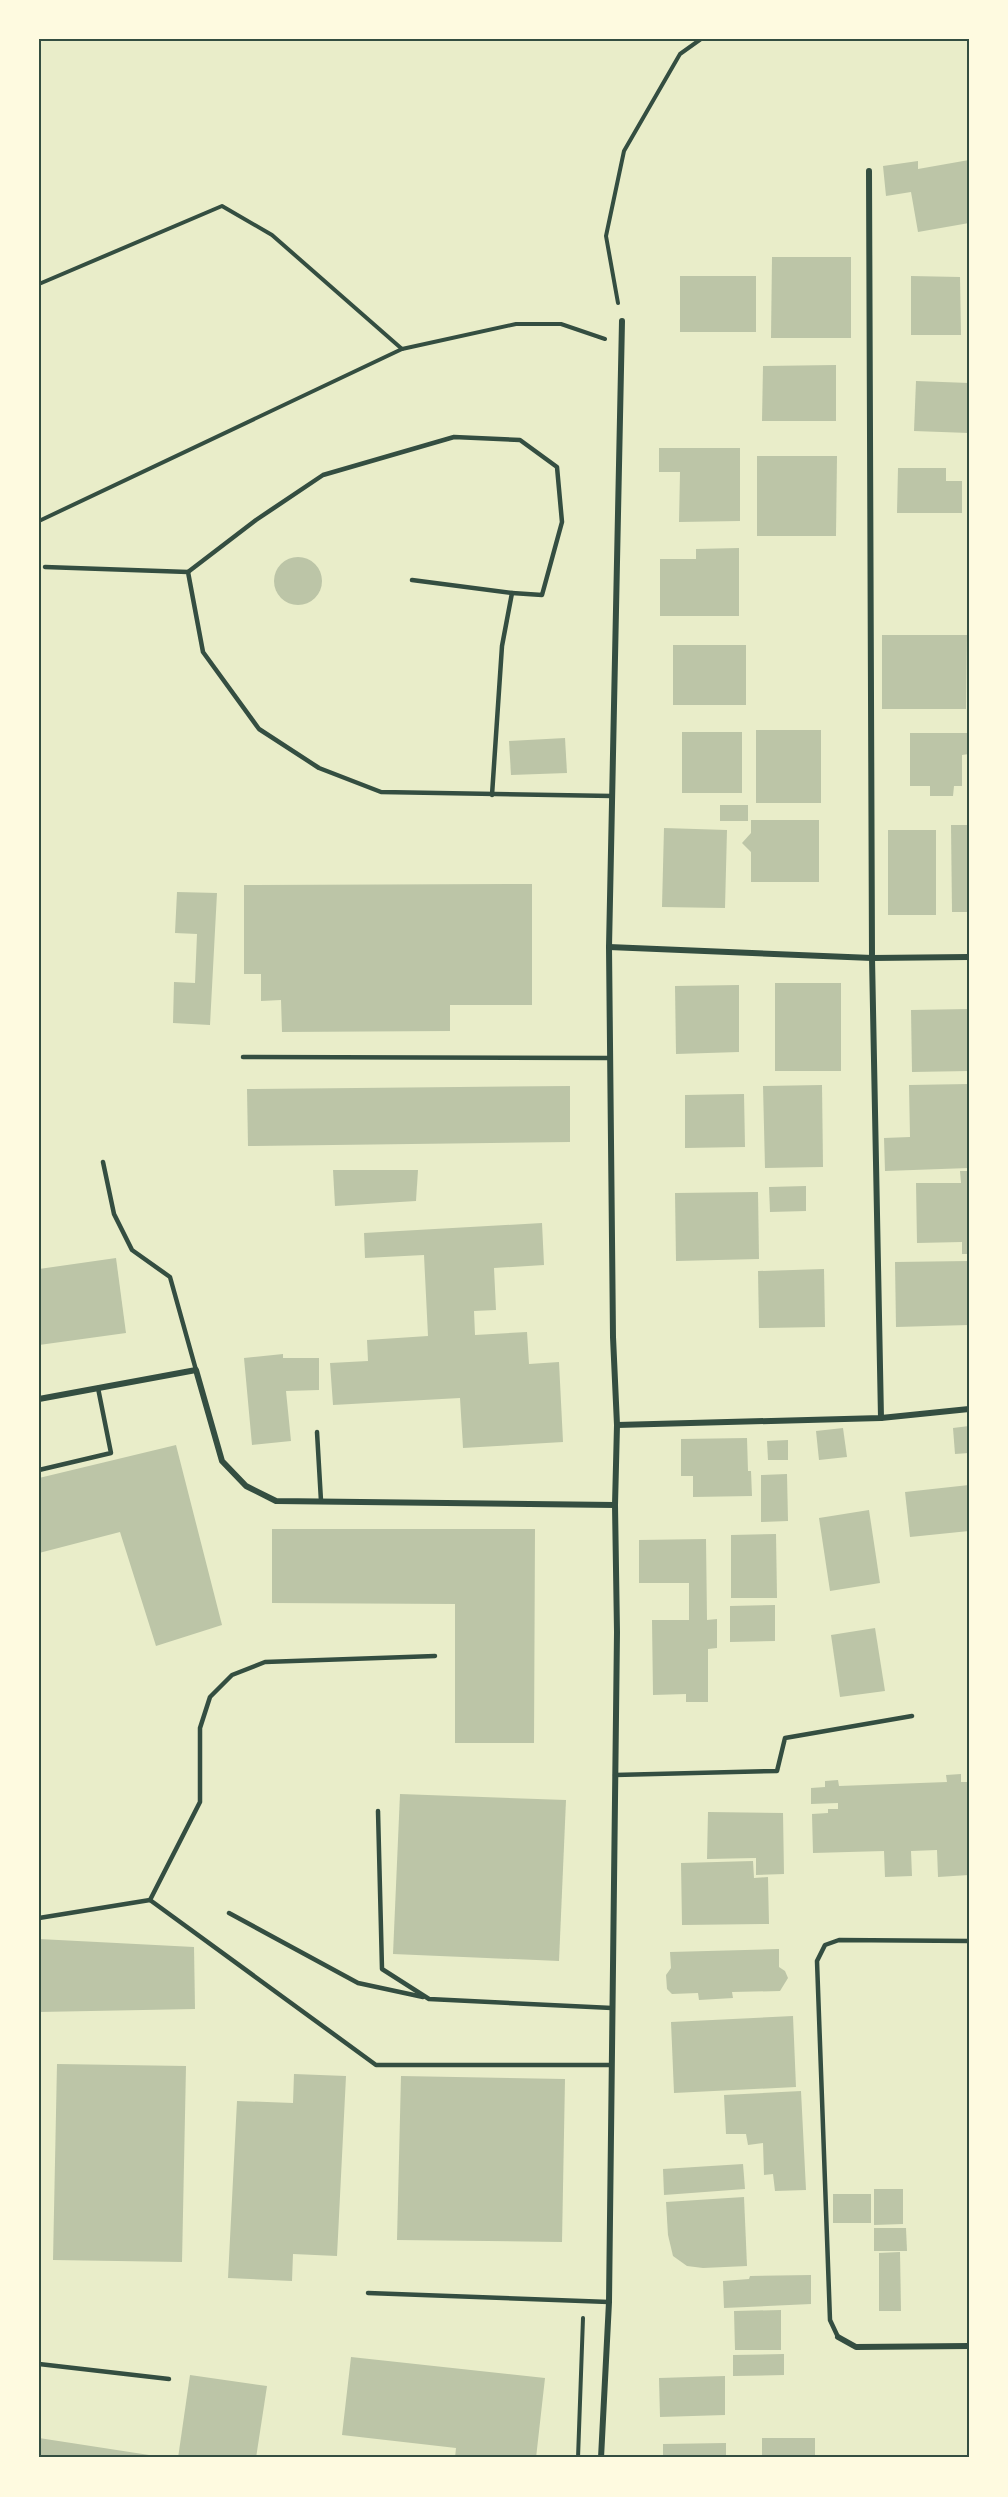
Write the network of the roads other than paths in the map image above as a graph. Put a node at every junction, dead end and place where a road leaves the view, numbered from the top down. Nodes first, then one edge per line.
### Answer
1 (868, 171) dead end
2 (622, 321) road end
3 (45, 567) dead end
4 (188, 572) junction
5 (412, 580) dead end
6 (512, 593) junction
7 (492, 795) junction
8 (612, 796) junction
9 (609, 947) junction
10 (969, 957) edge
11 (872, 958) junction
12 (243, 1057) dead end
13 (609, 1058) junction
14 (103, 1162) dead end
15 (196, 1370) junction
16 (98, 1388) junction
17 (39, 1399) edge
18 (969, 1408) edge
19 (880, 1418) junction
20 (617, 1425) junction
21 (317, 1432) dead end
22 (39, 1470) edge
23 (321, 1501) junction
24 (615, 1505) junction
25 (435, 1656) dead end
26 (912, 1716) dead end
27 (615, 1775) junction
28 (378, 1811) dead end
29 (150, 1900) junction
30 (230, 1913) dead end
31 (39, 1918) edge
32 (969, 1941) edge
33 (429, 1999) junction
34 (612, 2008) junction
35 (611, 2065) junction
36 (368, 2293) dead end
37 (609, 2302) junction
38 (838, 2337) joint
39 (969, 2346) edge
40 (39, 2364) edge
41 (169, 2379) dead end
42 (601, 2458) edge

1 - 11 street
2 - 8 street
3 - 4 lane
4 - 6 lane
4 - 7 lane
5 - 6 lane
6 - 7 lane
7 - 8 lane
8 - 9 street
9 - 11 street
9 - 13 street
10 - 11 street
11 - 19 street
12 - 13 lane
13 - 20 street
14 - 15 lane
15 - 16 street
15 - 23 street
16 - 17 street
16 - 22 lane
18 - 19 street
19 - 20 street
20 - 24 street
21 - 23 lane
23 - 24 street
24 - 27 street
25 - 29 lane
26 - 27 lane
27 - 34 street
28 - 33 lane
29 - 31 lane
29 - 35 lane
30 - 33 lane
32 - 38 lane
33 - 34 lane
34 - 35 street
35 - 37 street
36 - 37 lane
37 - 42 street
38 - 39 street
40 - 41 lane

